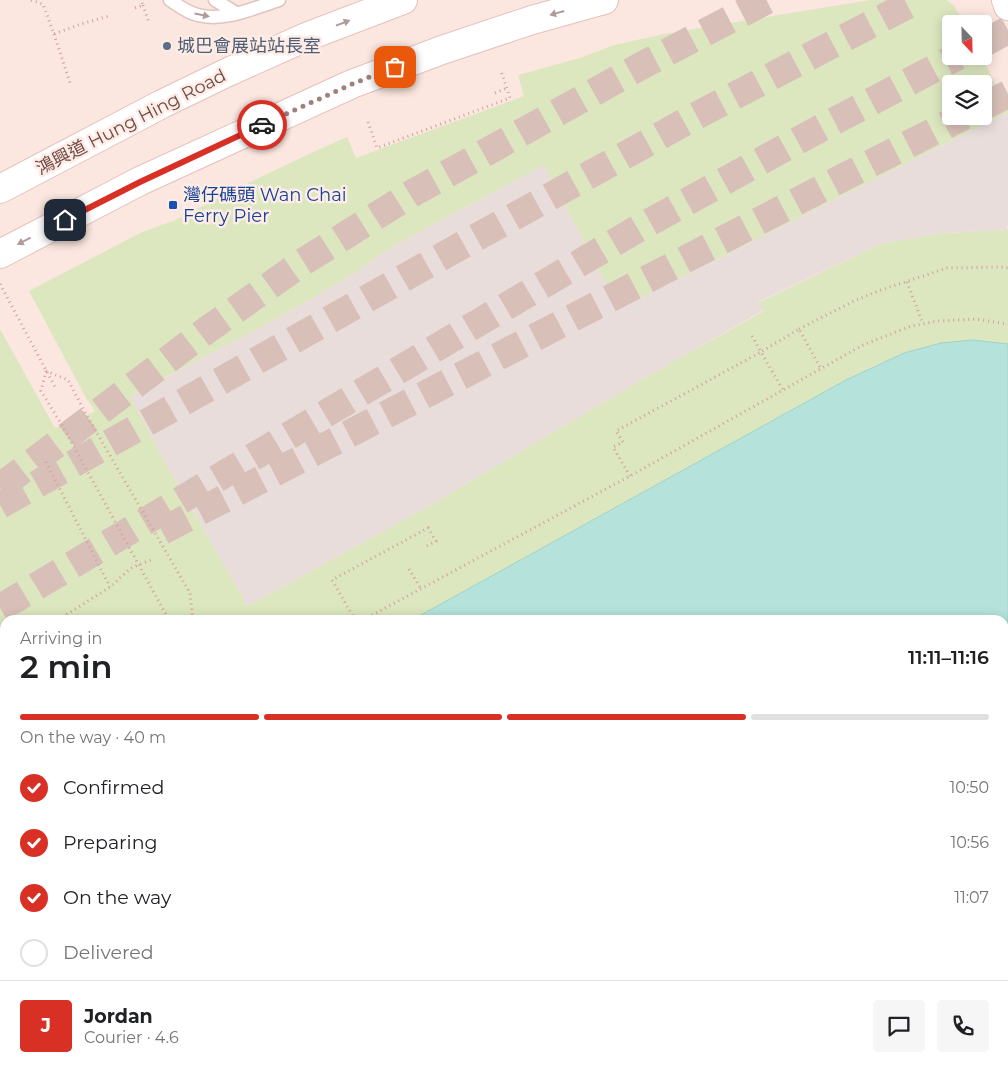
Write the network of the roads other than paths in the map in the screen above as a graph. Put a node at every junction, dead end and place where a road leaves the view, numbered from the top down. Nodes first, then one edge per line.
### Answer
1 (170, 0) edge
2 (215, 0) edge
3 (279, 0) edge
4 (403, 0) edge
5 (604, 0) edge
6 (1006, 0) edge
7 (257, 2) edge
8 (1008, 6) edge
9 (236, 13) junction
10 (0, 189) edge
11 (0, 254) edge

1 -> 9 lane
2 - 9 lane
3 - 7 lane
10 -> 4 main road, 鴻興道 Hung Hing Road
5 -> 11 main road
6 - 8 main road
7 - 9 lane

